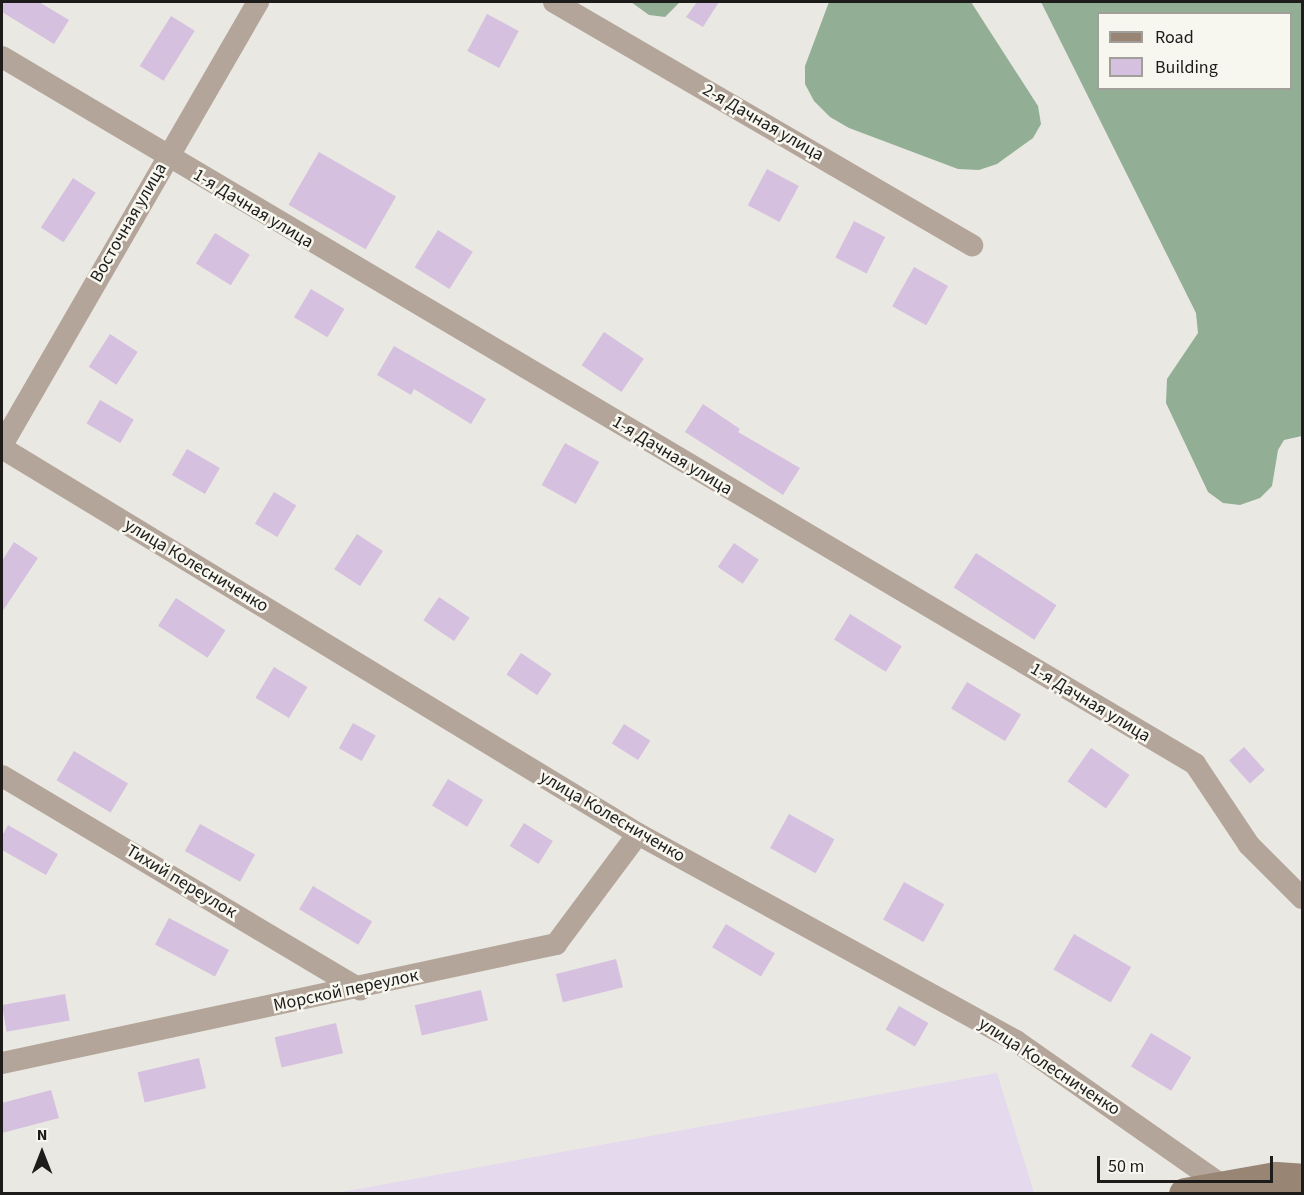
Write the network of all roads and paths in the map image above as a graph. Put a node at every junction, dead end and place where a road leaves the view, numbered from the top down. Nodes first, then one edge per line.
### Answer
1 (258, 2) edge
2 (554, 2) edge
3 (2, 57) edge
4 (166, 157) junction
5 (972, 245) dead end
6 (2, 447) edge
7 (2, 776) edge
8 (638, 834) junction
9 (1302, 898) edge
10 (360, 988) junction
11 (2, 1063) edge
12 (1302, 1180) edge
13 (1222, 1185) junction
14 (1185, 1194) edge

1 - 4 street, Восточная улица
2 - 5 street, 2-я Дачная улица
3 - 4 street, 1-я Дачная улица
4 - 6 street, Восточная улица
4 - 9 street, 1-я Дачная улица
6 - 8 street, улица Колесниченко
7 - 10 street, Тихий переулок
8 - 10 street, Морской переулок
8 - 13 street, улица Колесниченко
10 - 11 street, Морской переулок
12 - 13 main road
13 - 14 main road

